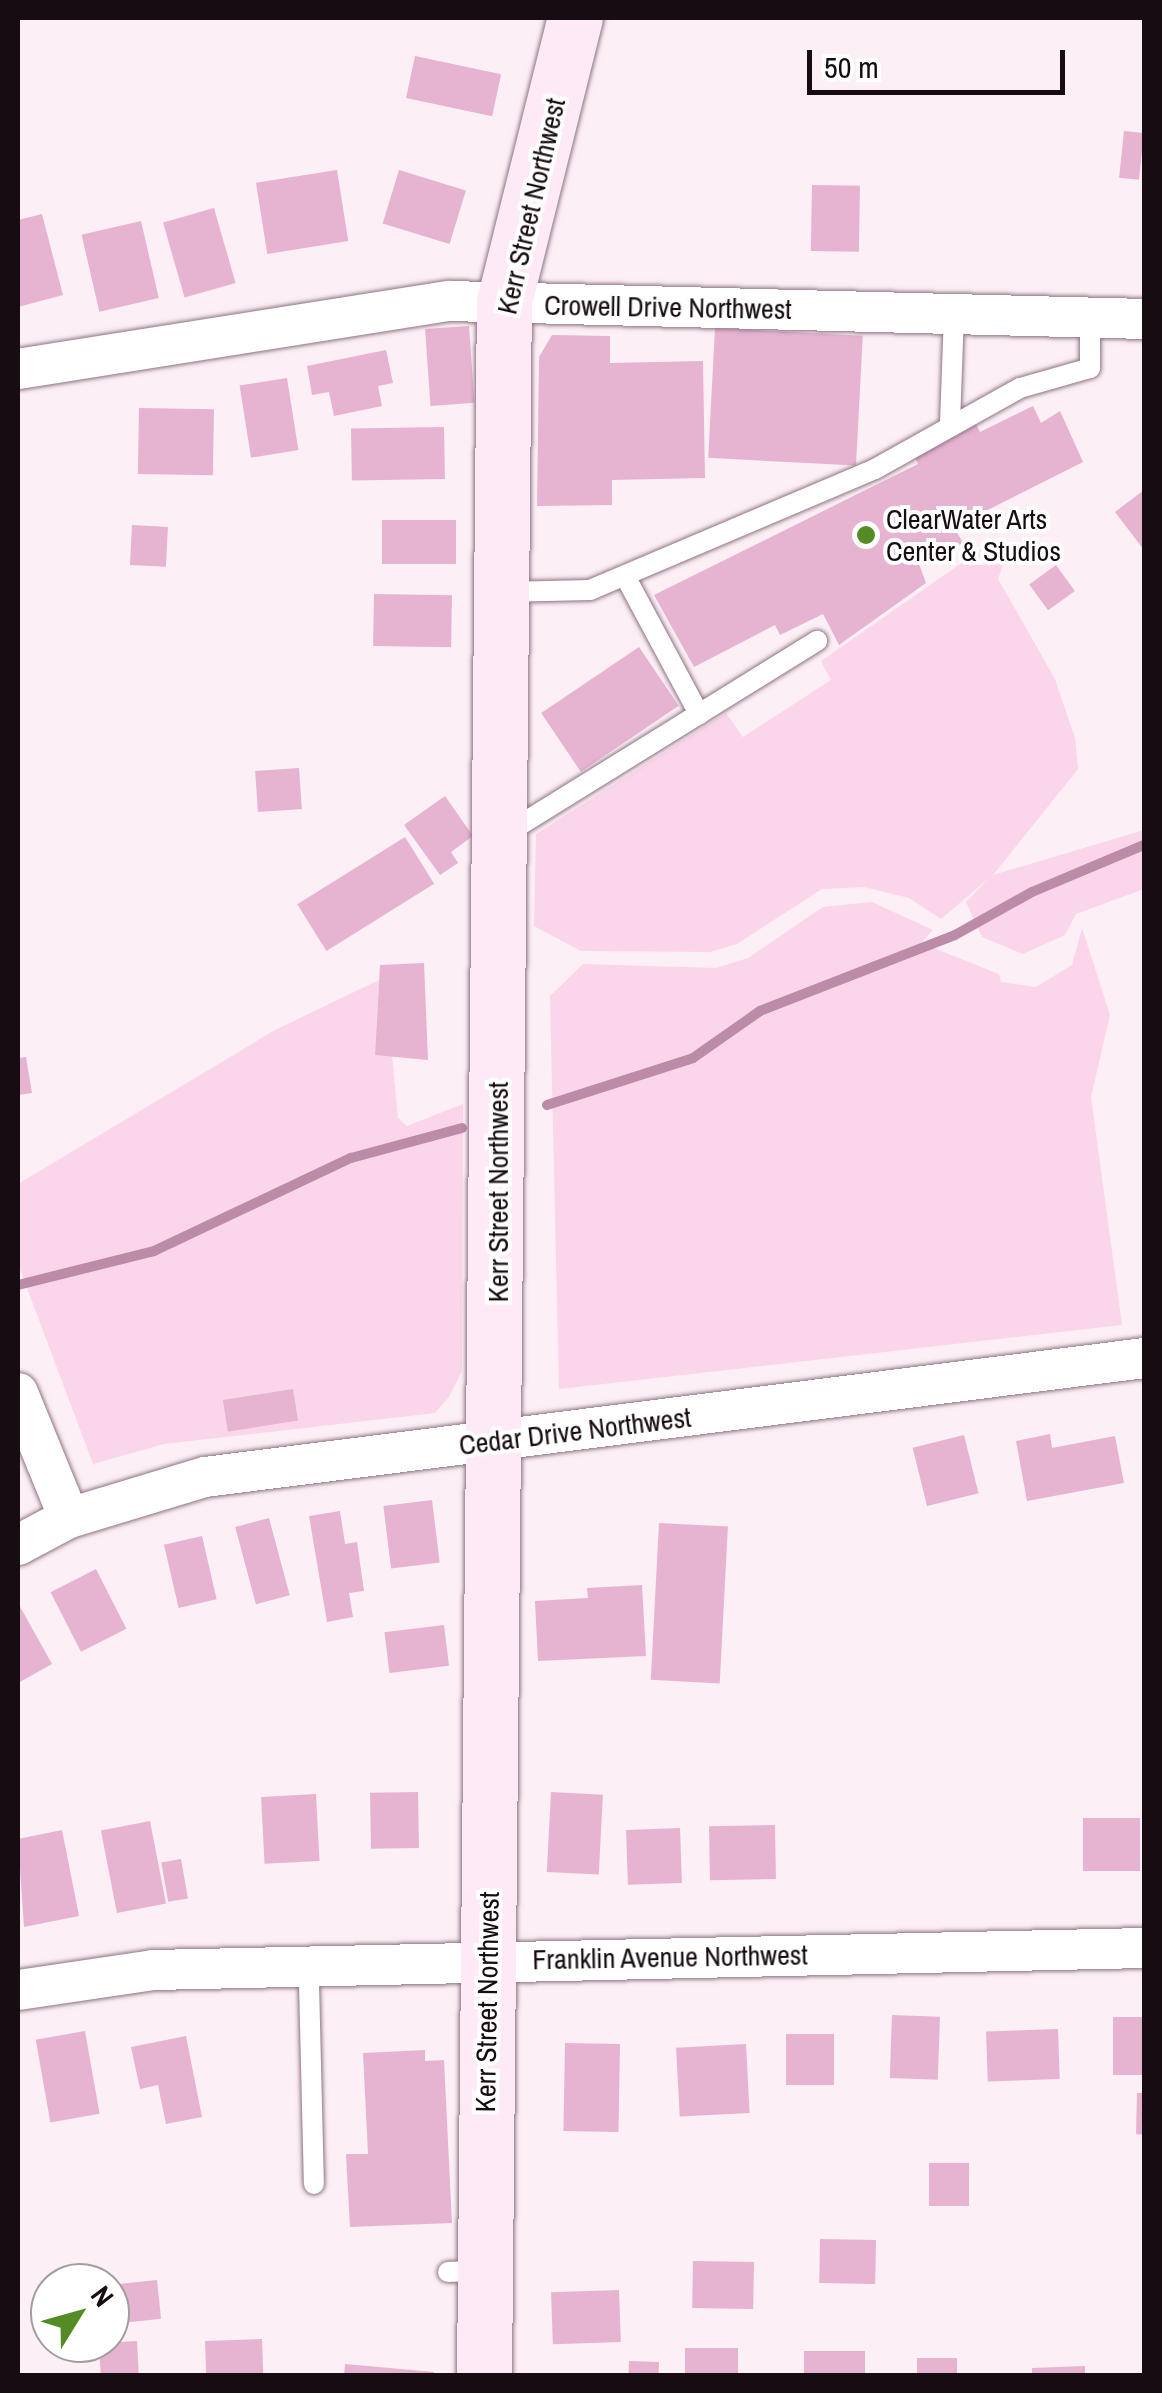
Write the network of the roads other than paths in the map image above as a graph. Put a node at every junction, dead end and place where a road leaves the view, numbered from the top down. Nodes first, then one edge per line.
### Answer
1 (575, 18) edge
2 (504, 302) junction
3 (954, 314) junction
4 (1090, 317) junction
5 (1144, 319) edge
6 (18, 369) edge
7 (950, 423) junction
8 (626, 576) junction
9 (502, 592) junction
10 (817, 641) dead end
11 (699, 714) junction
12 (501, 836) junction
13 (1144, 1358) edge
14 (18, 1392) edge
15 (497, 1442) junction
16 (69, 1518) junction
17 (18, 1545) edge
18 (1144, 1948) edge
19 (486, 1961) junction
20 (309, 1983) dead end
21 (18, 1990) edge
22 (314, 2184) dead end
23 (484, 2376) edge

1 - 2 street, Kerr Street Northwest
2 - 3 street, Crowell Drive Northwest
2 - 6 street, Crowell Drive Northwest
2 - 9 street, Kerr Street Northwest
3 - 4 street, Crowell Drive Northwest
3 - 7 lane
4 - 5 street, Crowell Drive Northwest
4 - 7 lane
7 - 8 lane
8 - 9 lane
8 - 11 lane
9 - 12 street, Kerr Street Northwest
10 - 11 lane
11 - 12 lane
12 - 15 street, Kerr Street Northwest
13 - 15 street, Cedar Drive Northwest
14 - 16 street
15 - 16 street, Cedar Drive Northwest
15 - 19 street, Kerr Street Northwest
16 - 17 street, Cedar Drive Northwest
18 - 19 street, Franklin Avenue Northwest
19 - 21 street, Franklin Avenue Northwest
19 - 23 street, Kerr Street Northwest
20 - 22 lane

